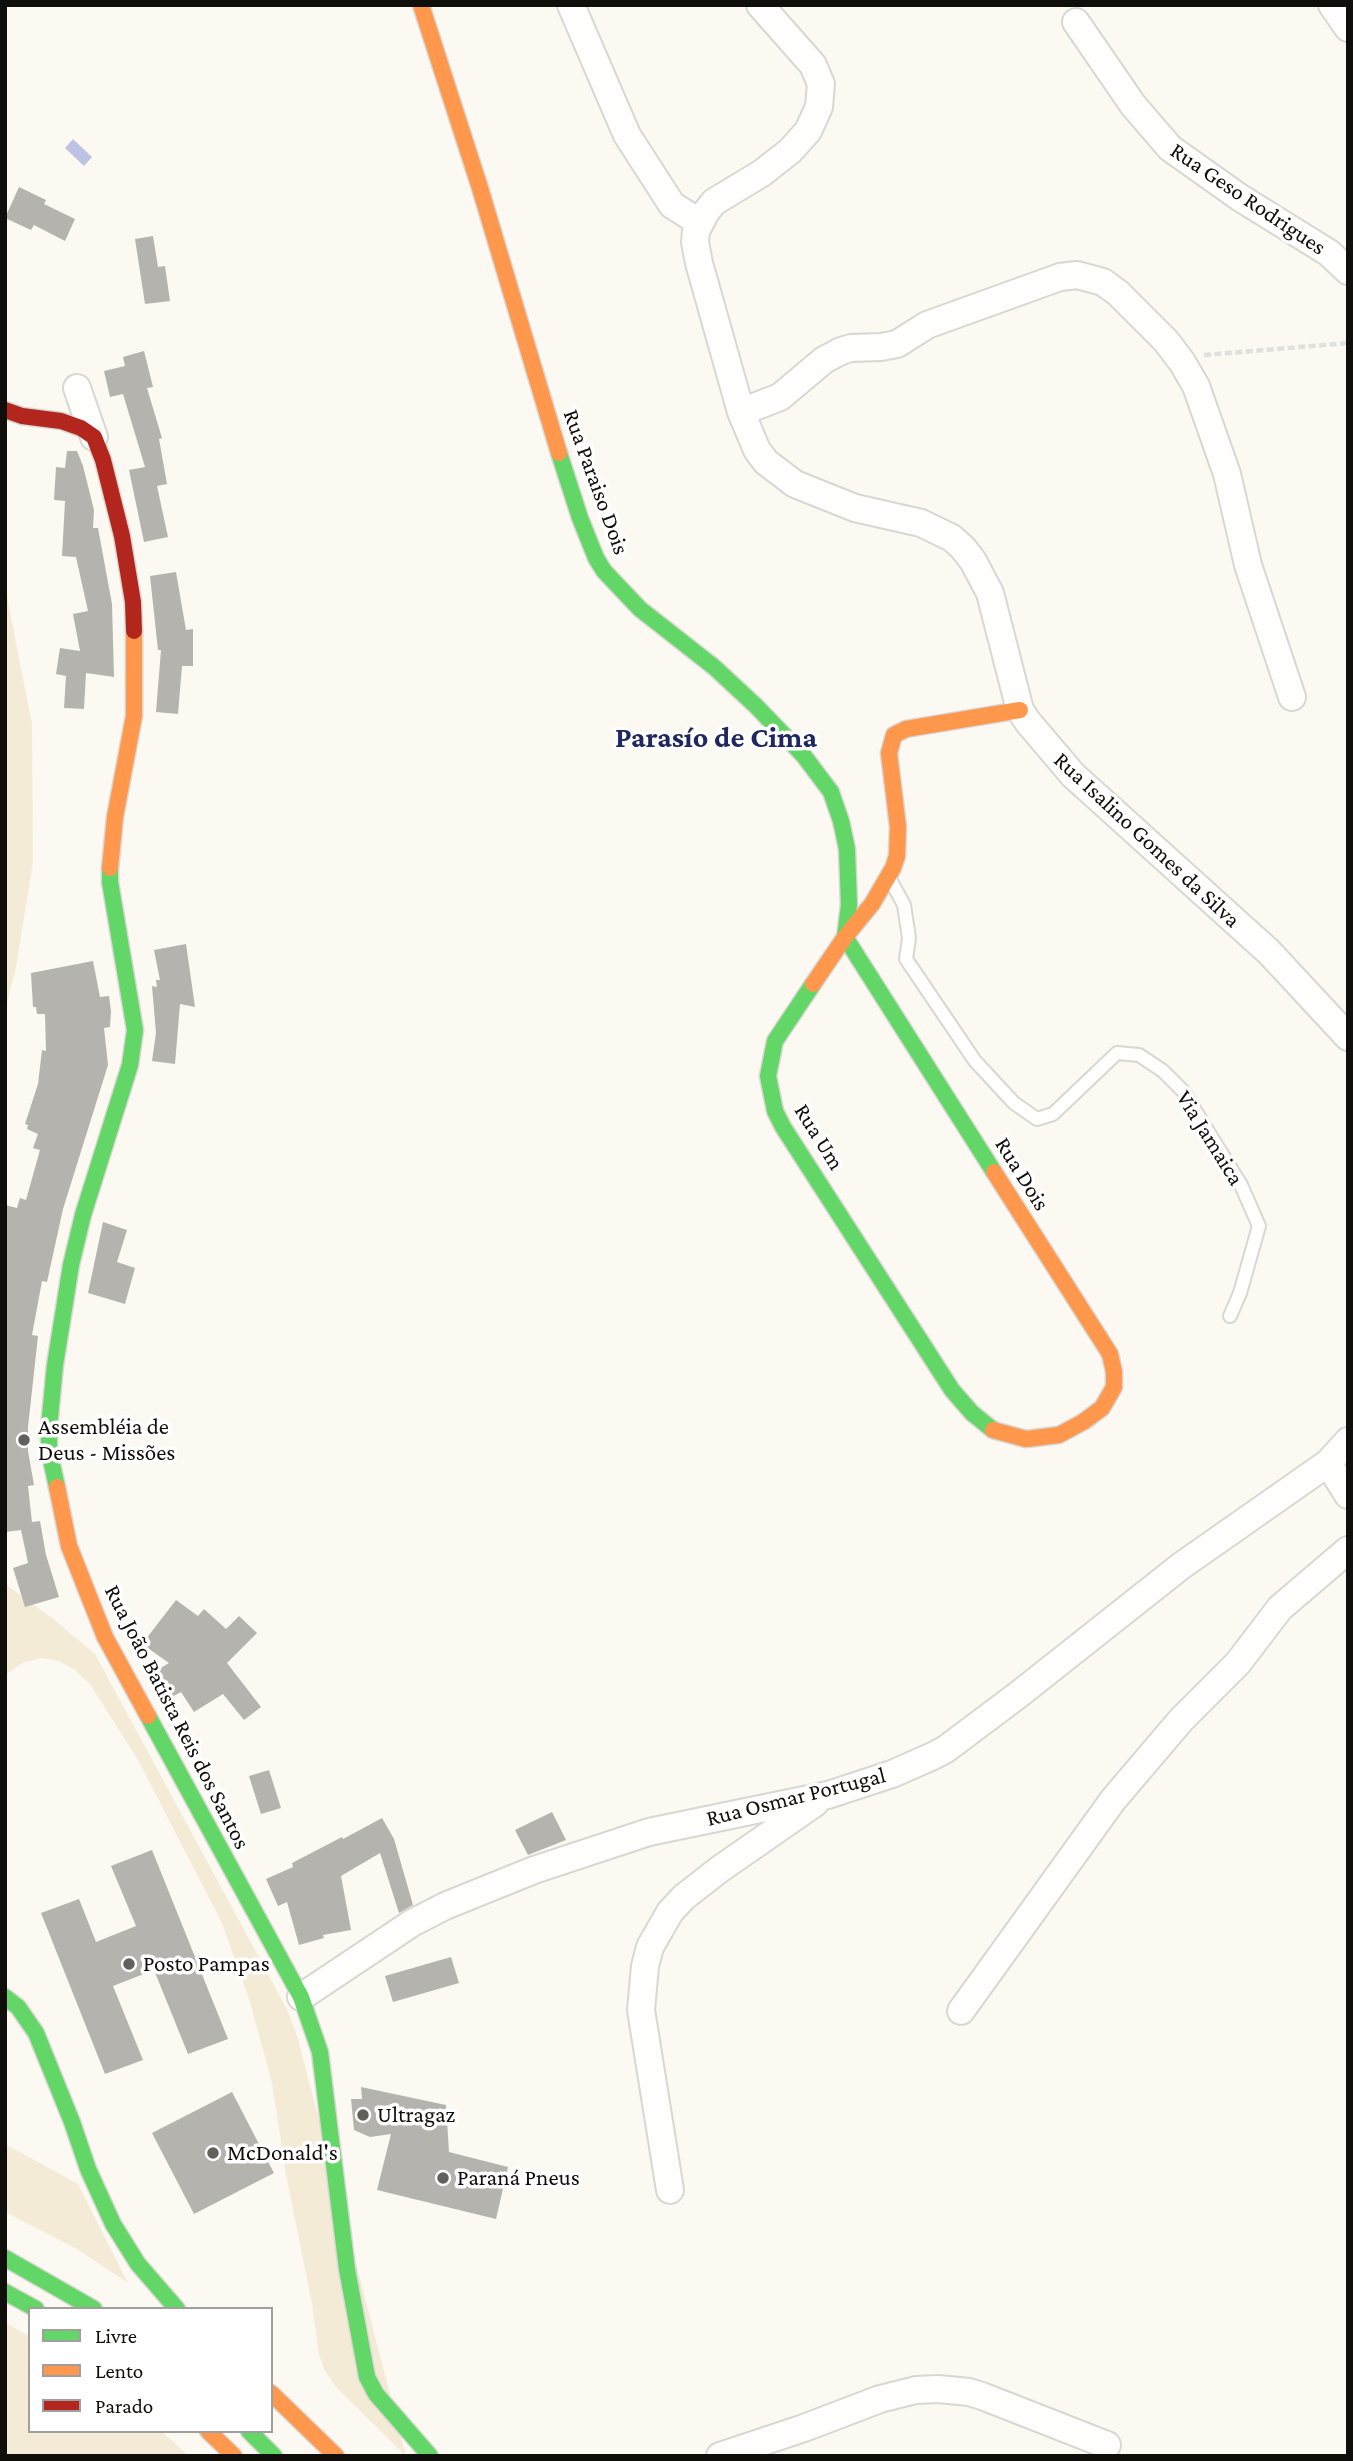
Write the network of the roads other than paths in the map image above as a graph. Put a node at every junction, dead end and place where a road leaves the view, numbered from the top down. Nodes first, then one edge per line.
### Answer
1 (421, 5) edge
2 (571, 5) edge
3 (760, 5) edge
4 (1332, 5) edge
5 (1076, 22) dead end
6 (1348, 29) edge
7 (699, 222) junction
8 (1348, 271) edge
9 (77, 388) dead end
10 (6, 412) edge
11 (741, 412) junction
12 (94, 437) junction
13 (1292, 697) dead end
14 (1020, 710) junction
15 (889, 878) junction
16 (845, 937) junction
17 (1348, 1037) edge
18 (1230, 1316) dead end
19 (1071, 1430) joint
20 (1348, 1441) edge
21 (1328, 1463) junction
22 (1348, 1495) edge
23 (1348, 1550) edge
24 (828, 1795) junction
25 (5, 1997) edge
26 (301, 1997) junction
27 (961, 2011) dead end
28 (670, 2190) dead end
29 (5, 2258) edge
30 (5, 2292) edge
31 (32, 2307) edge
32 (91, 2307) edge
33 (175, 2307) edge
34 (273, 2395) edge
35 (210, 2433) edge
36 (251, 2433) edge
37 (1107, 2445) dead end
38 (234, 2456) edge
39 (274, 2456) edge
40 (336, 2456) edge
41 (430, 2456) edge
42 (720, 2456) edge

1 - 16 main road, Rua Paraiso Dois
2 - 7 street
3 - 7 street
4 - 6 street
5 - 8 street, Rua Geso Rodrigues
7 - 11 street, Rua Isalino Gomes da Silva
9 - 12 street
10 - 12 main road
11 - 13 street
11 - 14 street, Rua Isalino Gomes da Silva
12 - 26 main road, Rua João Batista Reis dos Santos
14 - 15 main road, Rua Um
14 - 17 street, Rua Isalino Gomes da Silva
15 - 16 main road, Rua Um
15 - 18 lane, Via Jamaica
16 - 19 main road, Rua Dois
16 - 19 main road, Rua Um
20 - 21 street, Rua Osmar Portugal
21 - 22 street
21 - 24 street, Rua Osmar Portugal
23 - 27 street
24 - 26 street, Rua Osmar Portugal
24 - 28 street
25 - 33 main road
26 - 41 main road, Rua João Batista Reis dos Santos
29 - 32 main road
30 - 31 main road
34 - 40 main road
35 - 38 main road
36 - 39 main road
37 - 42 street

